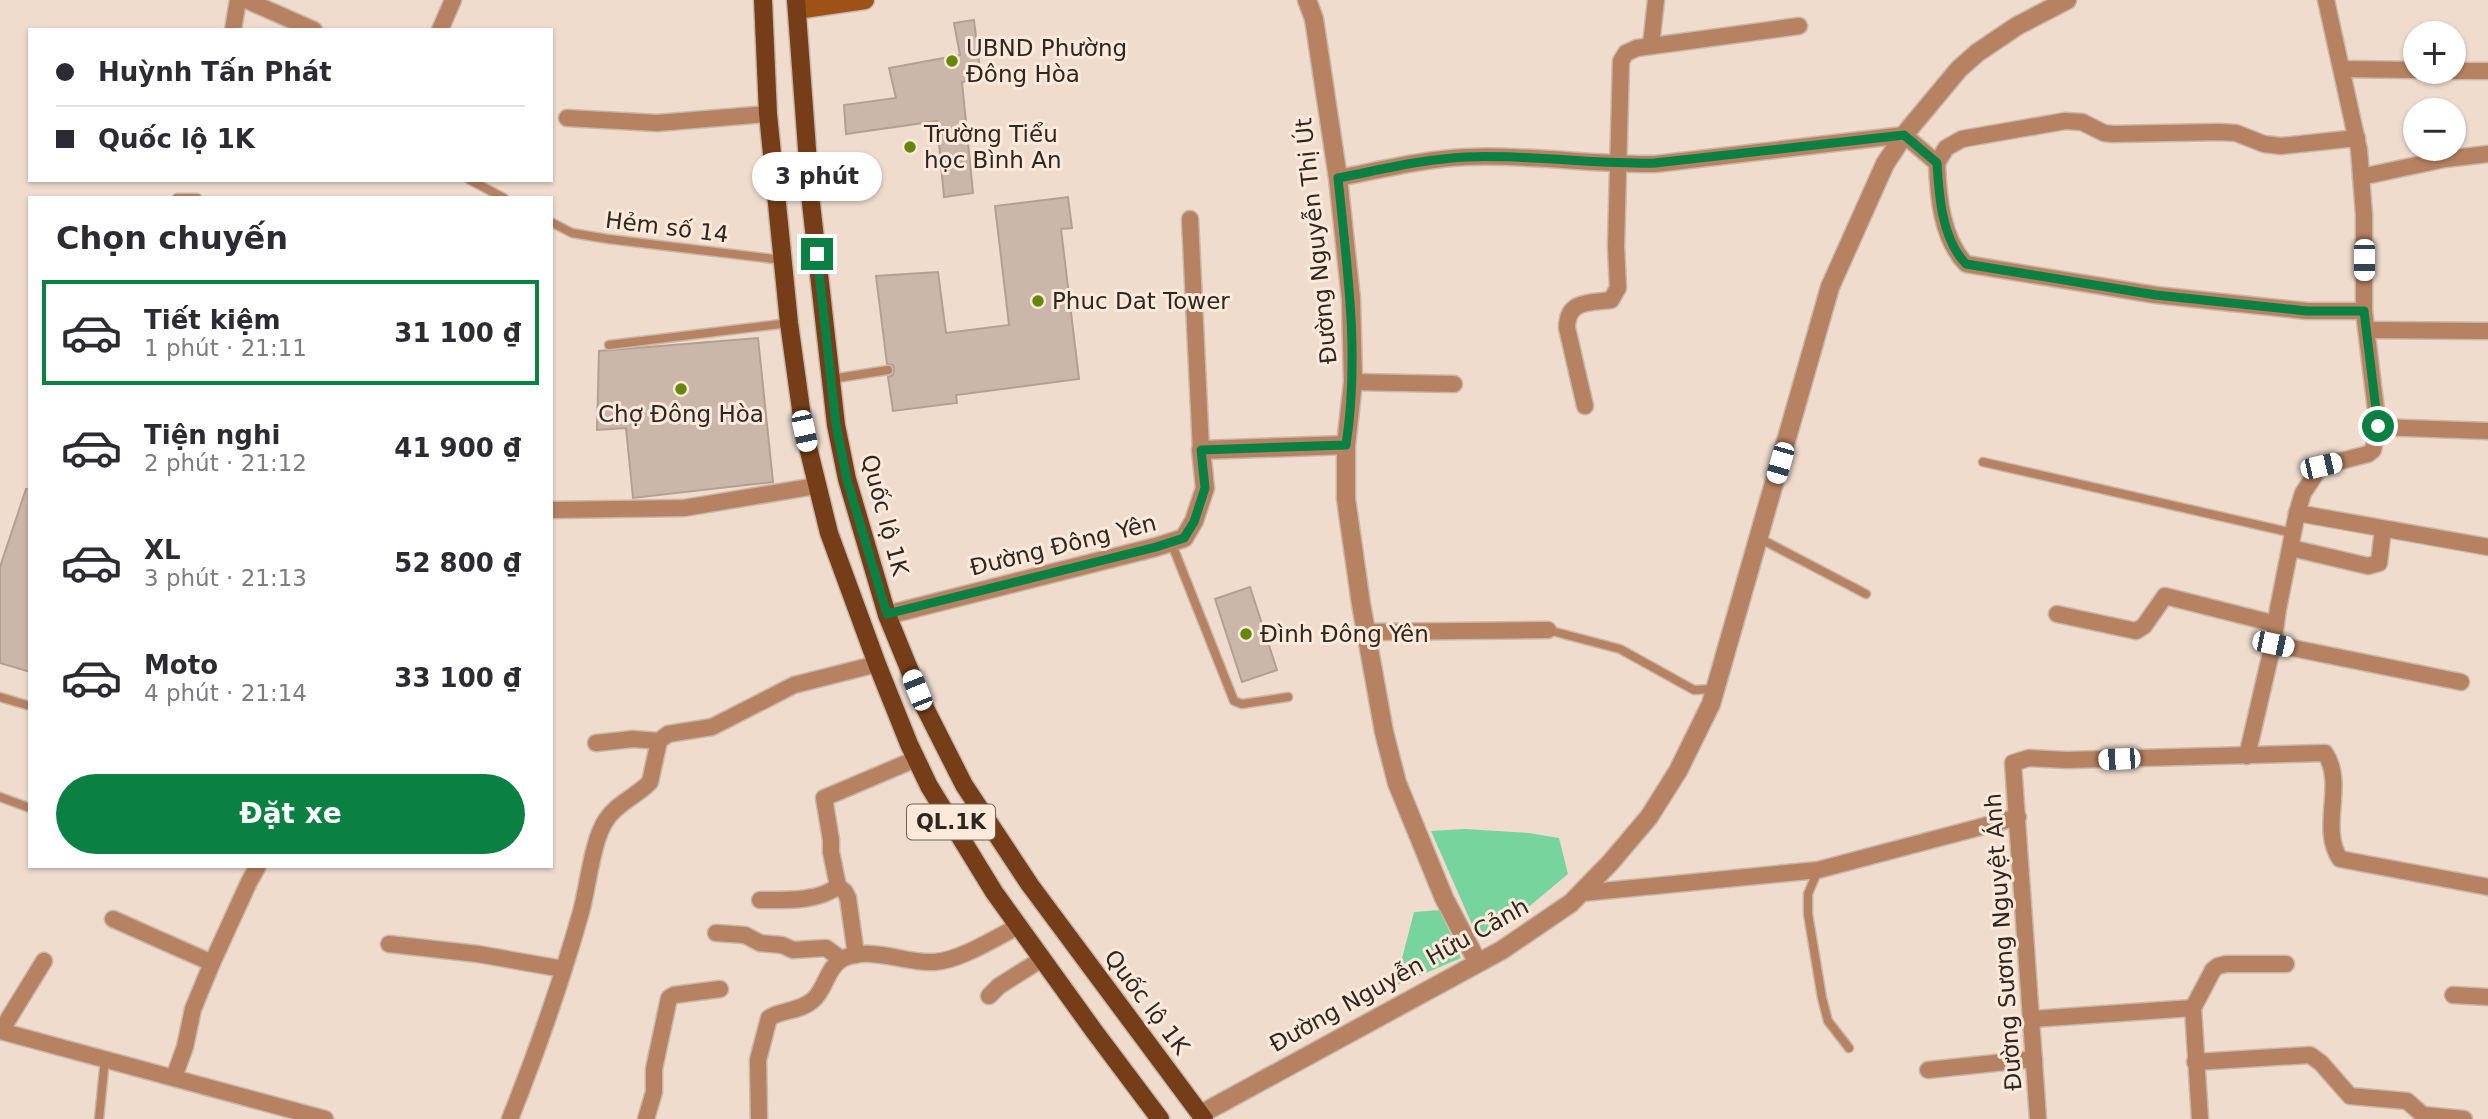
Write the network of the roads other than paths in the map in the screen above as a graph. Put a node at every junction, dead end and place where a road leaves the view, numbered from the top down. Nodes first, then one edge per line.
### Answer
1 (238, 0) edge
2 (246, 0) edge
3 (453, 0) edge
4 (865, 0) edge
5 (1307, 0) edge
6 (1656, 0) edge
7 (2067, 0) edge
8 (2326, 0) edge
9 (796, 5) edge
10 (764, 7) edge
11 (1799, 26) dead end
12 (233, 28) edge
13 (309, 28) edge
14 (441, 28) edge
15 (1651, 45) junction
16 (2342, 69) junction
17 (2403, 70) edge
18 (2466, 71) edge
19 (2488, 71) edge
20 (768, 114) junction
21 (567, 118) dead end
22 (1904, 135) junction
23 (2357, 138) junction
24 (2488, 154) edge
25 (1937, 163) junction
26 (1618, 164) junction
27 (2361, 177) junction
28 (1338, 178) junction
29 (474, 182) edge
30 (500, 196) edge
31 (1190, 219) dead end
32 (553, 223) edge
33 (782, 260) junction
34 (2364, 311) junction
35 (789, 323) junction
36 (2368, 330) junction
37 (2488, 331) edge
38 (609, 345) dead end
39 (888, 370) dead end
40 (831, 379) junction
41 (1353, 382) junction
42 (1454, 384) dead end
43 (1585, 406) dead end
44 (2378, 426) junction
45 (2488, 431) edge
46 (1346, 445) junction
47 (1201, 450) junction
48 (1983, 462) dead end
49 (847, 480) junction
50 (816, 486) junction
51 (553, 510) edge
52 (2297, 513) junction
53 (2383, 529) junction
54 (1759, 538) junction
55 (2292, 540) junction
56 (1171, 542) junction
57 (2488, 547) edge
58 (1866, 594) dead end
59 (887, 614) junction
60 (2057, 614) dead end
61 (2276, 624) junction
62 (1548, 630) joint
63 (1366, 632) junction
64 (2273, 644) junction
65 (877, 664) junction
66 (2461, 682) dead end
67 (1716, 688) junction
68 (0, 697) edge
69 (1288, 697) dead end
70 (28, 705) edge
71 (659, 741) junction
72 (596, 743) dead end
73 (2247, 756) junction
74 (916, 759) junction
75 (0, 797) edge
76 (28, 807) edge
77 (2018, 817) junction
78 (253, 868) edge
79 (1818, 870) junction
80 (838, 886) junction
81 (2488, 887) edge
82 (1581, 893) junction
83 (760, 900) dead end
84 (113, 919) dead end
85 (1019, 926) junction
86 (716, 933) dead end
87 (389, 944) dead end
88 (848, 957) junction
89 (1042, 959) junction
90 (44, 961) dead end
91 (1477, 961) junction
92 (212, 962) junction
93 (2286, 964) dead end
94 (563, 969) junction
95 (720, 989) dead end
96 (2453, 995) dead end
97 (989, 996) dead end
98 (2488, 996) edge
99 (2193, 1008) junction
100 (2031, 1019) junction
101 (1, 1031) edge
102 (1849, 1048) dead end
103 (105, 1059) junction
104 (2034, 1059) junction
105 (2195, 1062) junction
106 (1928, 1070) dead end
107 (174, 1077) junction
108 (1202, 1117) edge
109 (99, 1119) edge
110 (325, 1119) edge
111 (510, 1119) edge
112 (646, 1119) edge
113 (759, 1119) edge
114 (1160, 1119) edge
115 (2038, 1119) edge
116 (2200, 1119) edge
117 (2464, 1119) edge

1 - 12 street
2 - 13 street
3 - 14 street
4 - 9 main road
5 - 28 street, Đường Nguyễn Thị Út
6 - 15 street
7 - 22 street, Đường Nguyễn Hữu Cảnh
8 - 16 street
9 - 10 main road
9 - 40 main road, Quốc lộ 1K / QL.1K
10 - 20 main road, QL.1K
11 - 15 street
15 - 26 street
16 - 17 street
16 - 23 street
18 - 19 street
20 - 21 street
20 - 33 main road, QL.1K
22 - 25 street
22 - 26 street
22 - 54 street, Đường Nguyễn Hữu Cảnh
23 - 25 street
23 - 27 street
24 - 27 street
25 - 34 street
26 - 28 street
26 - 43 street
27 - 34 street
28 - 41 street, Đường Nguyễn Thị Út
29 - 30 lane
31 - 47 street
32 - 33 lane, Hẻm số 14
33 - 35 main road, QL.1K
34 - 36 street
35 - 38 lane
35 - 50 main road, QL.1K
36 - 37 street
36 - 44 street
39 - 40 lane
40 - 49 main road, Quốc lộ 1K / QL.1K
41 - 42 street
41 - 46 street, Đường Nguyễn Thị Út
44 - 45 street
44 - 52 street
46 - 47 street
46 - 63 street, Đường Nguyễn Thị Út
47 - 56 street, Đường Đông Yên
48 - 55 lane
49 - 50 main road
49 - 59 main road, Quốc lộ 1K / QL.1K
50 - 51 street
50 - 65 main road, QL.1K
52 - 53 street
52 - 55 street
53 - 55 street
53 - 57 street
54 - 58 lane
54 - 67 street, Đường Nguyễn Hữu Cảnh
55 - 61 street
56 - 59 street, Đường Đông Yên
56 - 69 lane
59 - 108 main road, Quốc lộ 1K / QL.1K
60 - 61 street
61 - 64 street
62 - 63 street
62 - 67 lane
63 - 91 street, Đường Nguyễn Thị Út
64 - 66 street
64 - 73 street
65 - 71 street
65 - 74 main road, QL.1K
67 - 82 street, Đường Nguyễn Hữu Cảnh
68 - 70 lane
71 - 72 street
71 - 94 street
73 - 77 street, Đường Sương Nguyệt Ánh
73 - 81 street
74 - 80 street
74 - 85 main road, QL.1K
75 - 76 lane
77 - 79 street
77 - 100 street, Đường Sương Nguyệt Ánh
78 - 92 street
79 - 82 street
79 - 102 lane
80 - 83 street
80 - 88 street
82 - 91 street, Đường Nguyễn Hữu Cảnh
84 - 92 street
85 - 88 street
85 - 89 main road, QL.1K
86 - 88 street
87 - 94 street
88 - 113 street
89 - 97 street
89 - 114 main road, QL.1K
90 - 101 street
91 - 108 street, Đường Nguyễn Hữu Cảnh
92 - 107 street
93 - 99 street
94 - 111 street
95 - 112 street
96 - 98 street
99 - 100 street
99 - 105 street
100 - 104 street, Đường Sương Nguyệt Ánh
101 - 103 street
103 - 107 street
103 - 109 lane
104 - 106 street
104 - 115 street, Đường Sương Nguyệt Ánh
105 - 116 street
105 - 117 street
107 - 110 street

